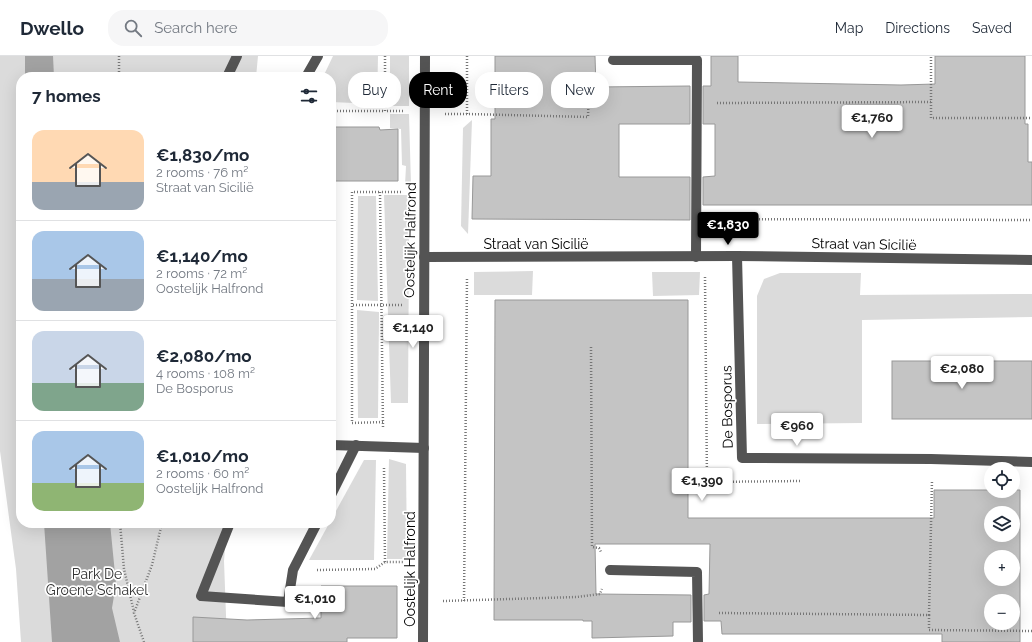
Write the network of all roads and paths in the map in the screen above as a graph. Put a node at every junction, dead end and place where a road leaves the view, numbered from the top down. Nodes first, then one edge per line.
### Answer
1 (119, 56) edge
2 (237, 56) edge
3 (318, 56) edge
4 (385, 56) edge
5 (425, 56) edge
6 (467, 56) edge
7 (931, 56) edge
8 (613, 60) joint
9 (119, 72) edge
10 (229, 72) edge
11 (309, 72) edge
12 (931, 102) junction
13 (697, 103) junction
14 (336, 111) edge
15 (385, 111) junction
16 (426, 111) junction
17 (1032, 118) edge
18 (425, 191) junction
19 (380, 192) junction
20 (696, 219) junction
21 (1032, 220) edge
22 (737, 256) junction
23 (424, 257) junction
24 (696, 257) junction
25 (467, 258) junction
26 (1032, 260) edge
27 (382, 304) junction
28 (353, 305) junction
29 (424, 305) junction
30 (591, 347) dead end
31 (383, 422) junction
32 (336, 445) edge
33 (356, 445) junction
34 (384, 446) junction
35 (424, 448) junction
36 (931, 459) junction
37 (1032, 462) edge
38 (336, 485) edge
39 (120, 528) edge
40 (161, 528) edge
41 (228, 528) edge
42 (314, 528) edge
43 (384, 562) junction
44 (424, 562) junction
45 (293, 570) junction
46 (610, 570) junction
47 (424, 601) junction
48 (464, 601) junction
49 (134, 613) junction
50 (697, 613) junction
51 (929, 615) junction
52 (1032, 631) edge
53 (144, 642) edge
54 (423, 642) edge
55 (698, 642) edge

1 - 9 path
2 - 10 street
3 - 11 street
4 - 15 path
5 - 16 street, Oostelijk Halfrond
6 - 8 path
7 - 12 path
8 - 13 street
12 - 13 path
12 - 17 path
13 - 20 street
14 - 15 path
15 - 16 path
16 - 18 street, Oostelijk Halfrond
18 - 19 path
18 - 23 street, Oostelijk Halfrond
19 - 27 path
19 - 28 path
20 - 21 path
20 - 24 street
22 - 24 street, Straat van Sicilië
22 - 26 street, Straat van Sicilië
22 - 36 street, De Bosporus
23 - 25 street, Straat van Sicilië
23 - 29 street, Oostelijk Halfrond
24 - 25 street, Straat van Sicilië
25 - 48 path
27 - 28 path
27 - 29 path
27 - 31 path
28 - 31 path
29 - 35 street, Oostelijk Halfrond
30 - 46 path
31 - 34 path
32 - 33 street
33 - 34 street
33 - 38 street
34 - 35 street
34 - 43 path
35 - 44 street, Oostelijk Halfrond
36 - 37 street, De Bosporus
36 - 51 path
39 - 49 path
40 - 49 path
41 - 45 street
42 - 45 street
43 - 44 path
43 - 45 path
44 - 47 street, Oostelijk Halfrond
46 - 48 path
46 - 50 street
47 - 48 path
47 - 54 street, Oostelijk Halfrond
49 - 53 path
50 - 51 path
50 - 55 street
51 - 52 path

